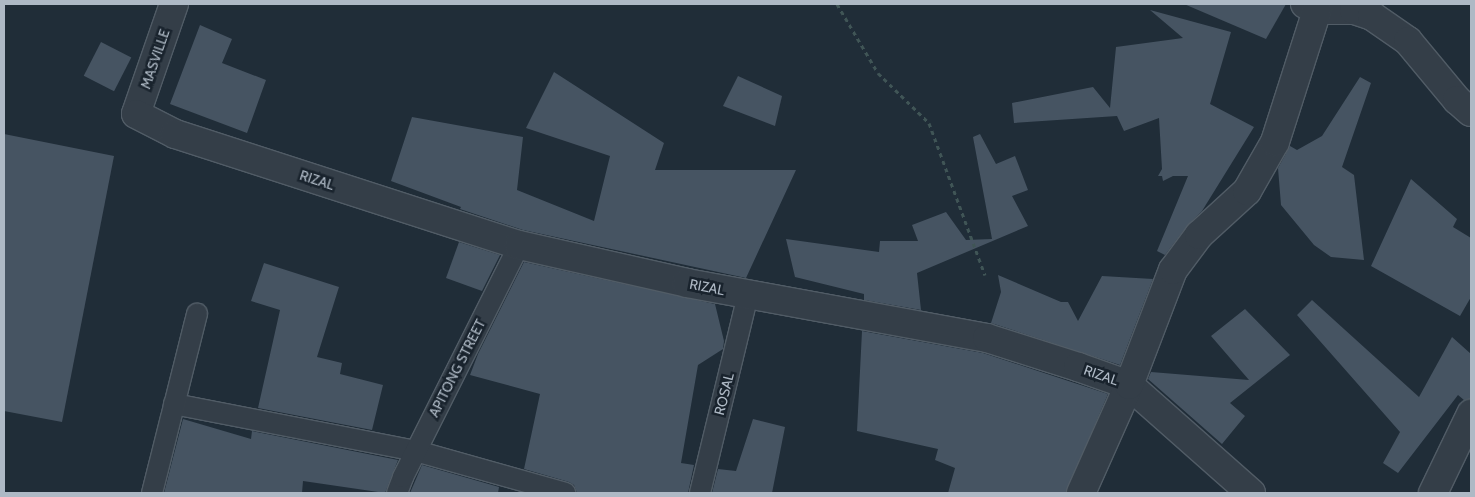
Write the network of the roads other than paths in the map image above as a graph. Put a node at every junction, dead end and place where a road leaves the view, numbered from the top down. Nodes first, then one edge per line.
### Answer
1 (174, 4) edge
2 (1311, 7) edge
3 (1471, 112) edge
4 (136, 114) joint
5 (519, 245) junction
6 (748, 294) junction
7 (197, 314) dead end
8 (1129, 384) junction
9 (174, 404) junction
10 (1471, 414) edge
11 (416, 451) junction
12 (152, 493) edge
13 (397, 493) edge
14 (565, 493) edge
15 (700, 493) edge
16 (1081, 493) edge
17 (1251, 493) edge
18 (1433, 493) edge

1 - 4 street, MASVILLE
2 - 3 street
2 - 8 street
4 - 5 street, RIZAL
5 - 6 street, RIZAL
5 - 11 lane, APITONG STREET
6 - 8 street, RIZAL
6 - 15 lane, ROSAL
7 - 9 lane
8 - 16 street
8 - 17 street, RIZAL
9 - 11 lane
9 - 12 lane
10 - 18 street
11 - 13 lane, APITONG STREET
11 - 14 lane

